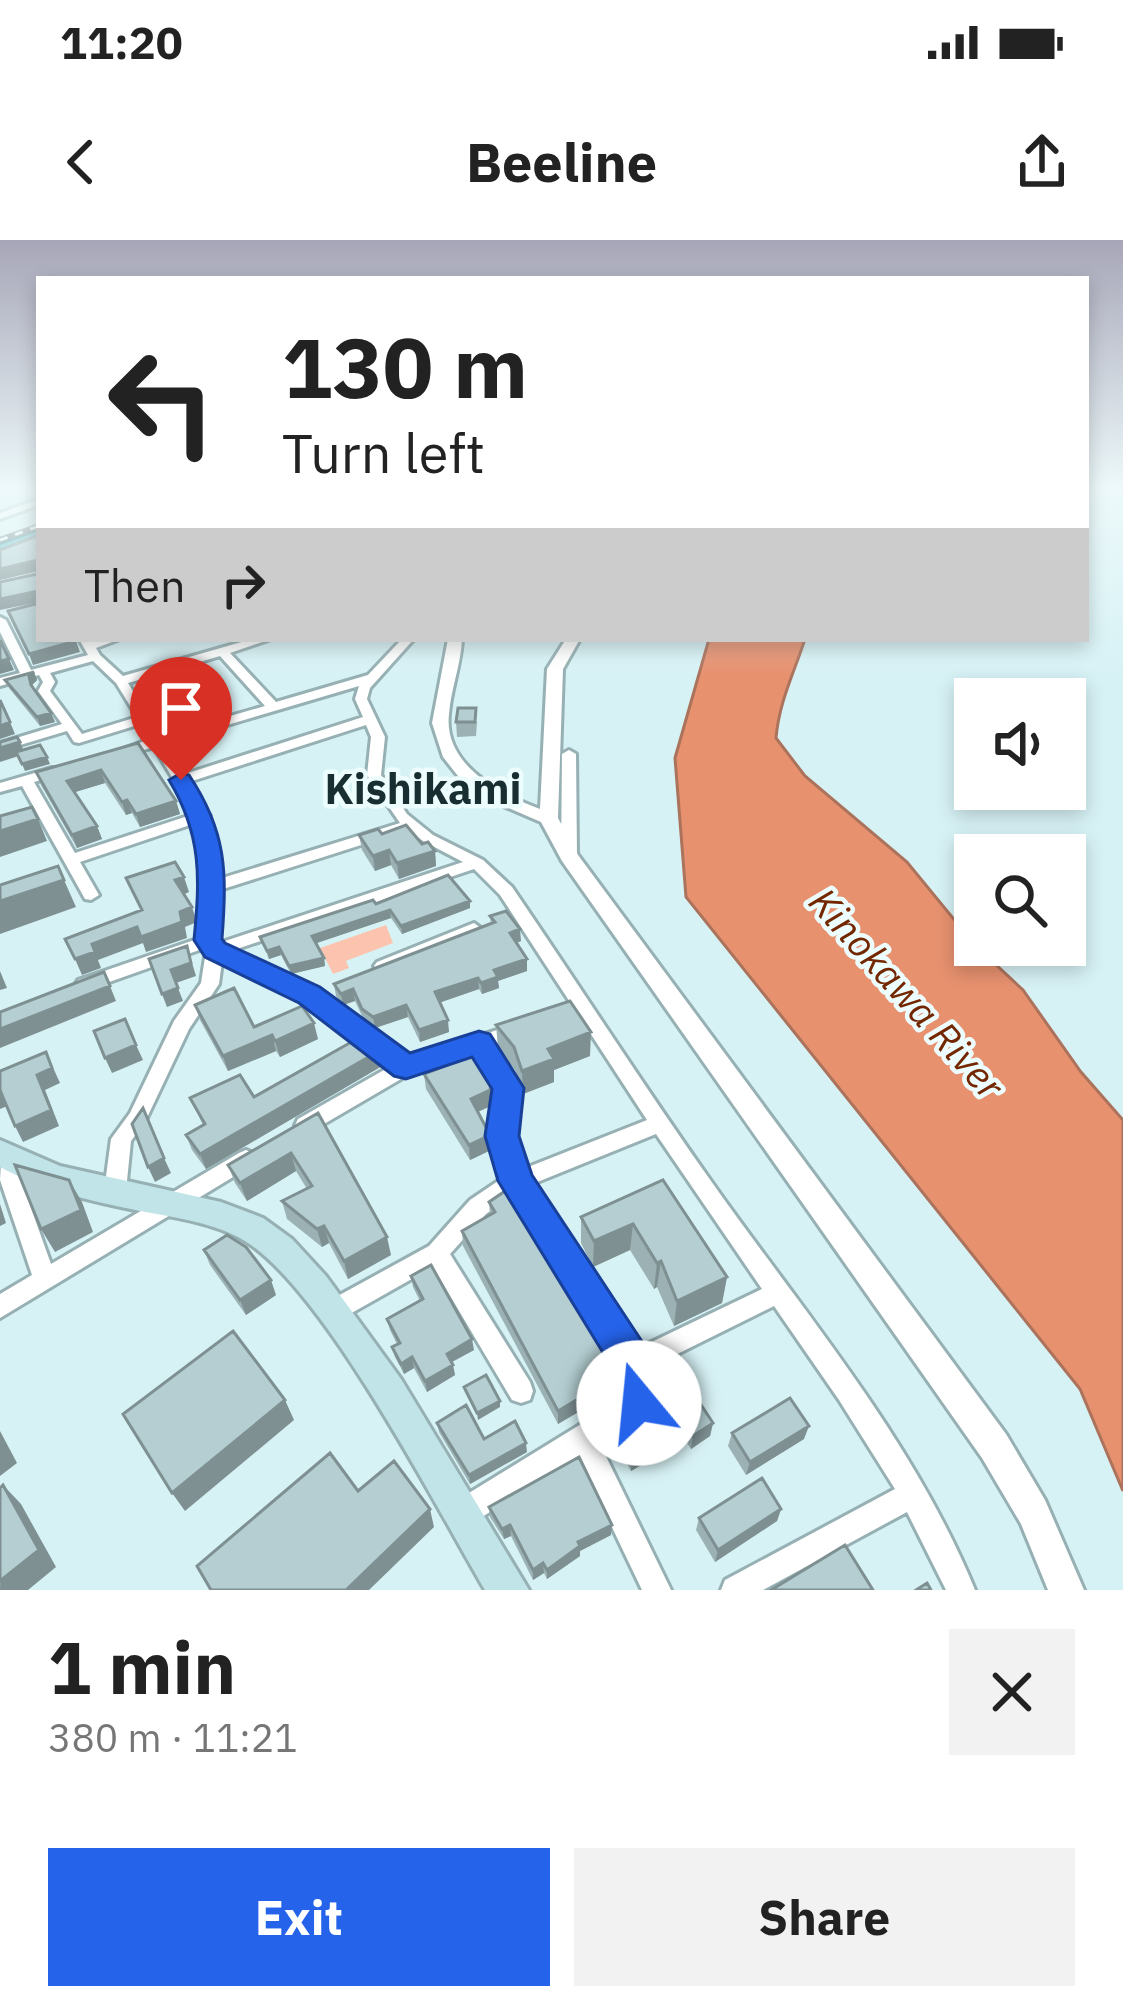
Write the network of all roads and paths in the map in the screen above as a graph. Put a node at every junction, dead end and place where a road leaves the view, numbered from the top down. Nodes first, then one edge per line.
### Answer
1 (19, 612) edge
2 (0, 618) edge
3 (5, 642) edge
4 (185, 642) edge
5 (405, 642) edge
6 (455, 642) edge
7 (571, 642) edge
8 (226, 646) edge
9 (90, 647) edge
10 (196, 658) junction
11 (35, 672) junction
12 (368, 679) junction
13 (121, 681) junction
14 (0, 682) edge
15 (271, 704) junction
16 (145, 719) junction
17 (370, 719) junction
18 (70, 726) junction
19 (158, 740) junction
20 (0, 748) edge
21 (114, 754) edge
22 (568, 754) dead end
23 (70, 767) edge
24 (26, 780) junction
25 (181, 780) junction
26 (0, 788) edge
27 (202, 816) junction
28 (549, 818) junction
29 (411, 824) junction
30 (569, 857) junction
31 (71, 860) junction
32 (477, 862) junction
33 (212, 887) junction
34 (91, 896) dead end
35 (475, 929) edge
36 (212, 945) junction
37 (371, 970) edge
38 (330, 987) edge
39 (58, 994) edge
40 (309, 995) junction
41 (542, 1022) edge
42 (479, 1042) junction
43 (406, 1067) junction
44 (661, 1123) junction
45 (282, 1138) edge
46 (261, 1150) edge
47 (1, 1154) edge
48 (516, 1181) junction
49 (115, 1191) junction
50 (172, 1202) junction
51 (437, 1253) junction
52 (45, 1279) junction
53 (779, 1292) junction
54 (0, 1306) edge
55 (333, 1311) junction
56 (632, 1364) junction
57 (521, 1391) dead end
58 (584, 1437) junction
59 (913, 1494) junction
60 (461, 1514) junction
61 (508, 1590) edge
62 (657, 1590) edge
63 (735, 1590) edge
64 (962, 1590) edge
65 (1066, 1590) edge

1 - 2 street
2 - 3 street
3 - 11 street
4 - 10 street
5 - 12 street
6 - 28 street
7 - 28 street
8 - 10 street
8 - 15 street
9 - 11 street
9 - 13 street
10 - 13 street
11 - 14 street
11 - 18 street
12 - 15 street
12 - 17 street
13 - 16 street
15 - 19 street
16 - 18 street
16 - 19 street
17 - 25 street
17 - 29 street
18 - 20 street
19 - 21 street
19 - 25 street
22 - 30 street
23 - 24 street
24 - 26 street
24 - 31 street
25 - 27 street
27 - 31 street
27 - 33 street
28 - 30 street
29 - 32 street
29 - 33 street
30 - 65 street
31 - 34 street
32 - 36 street
32 - 44 street
33 - 36 street
35 - 37 street
36 - 39 street
36 - 40 street
36 - 49 street
38 - 40 street
40 - 43 street
41 - 42 street
42 - 43 street
42 - 48 street
43 - 45 street
44 - 48 street
44 - 53 street
46 - 50 street
47 - 49 main road
47 - 52 street
48 - 51 street
48 - 56 street
49 - 50 main road
50 - 52 street
50 - 55 main road
51 - 55 street
51 - 57 street
52 - 54 street
53 - 56 street
53 - 59 street
55 - 60 main road
56 - 58 street
58 - 60 street
58 - 62 street
59 - 63 street
59 - 64 street
60 - 61 main road

